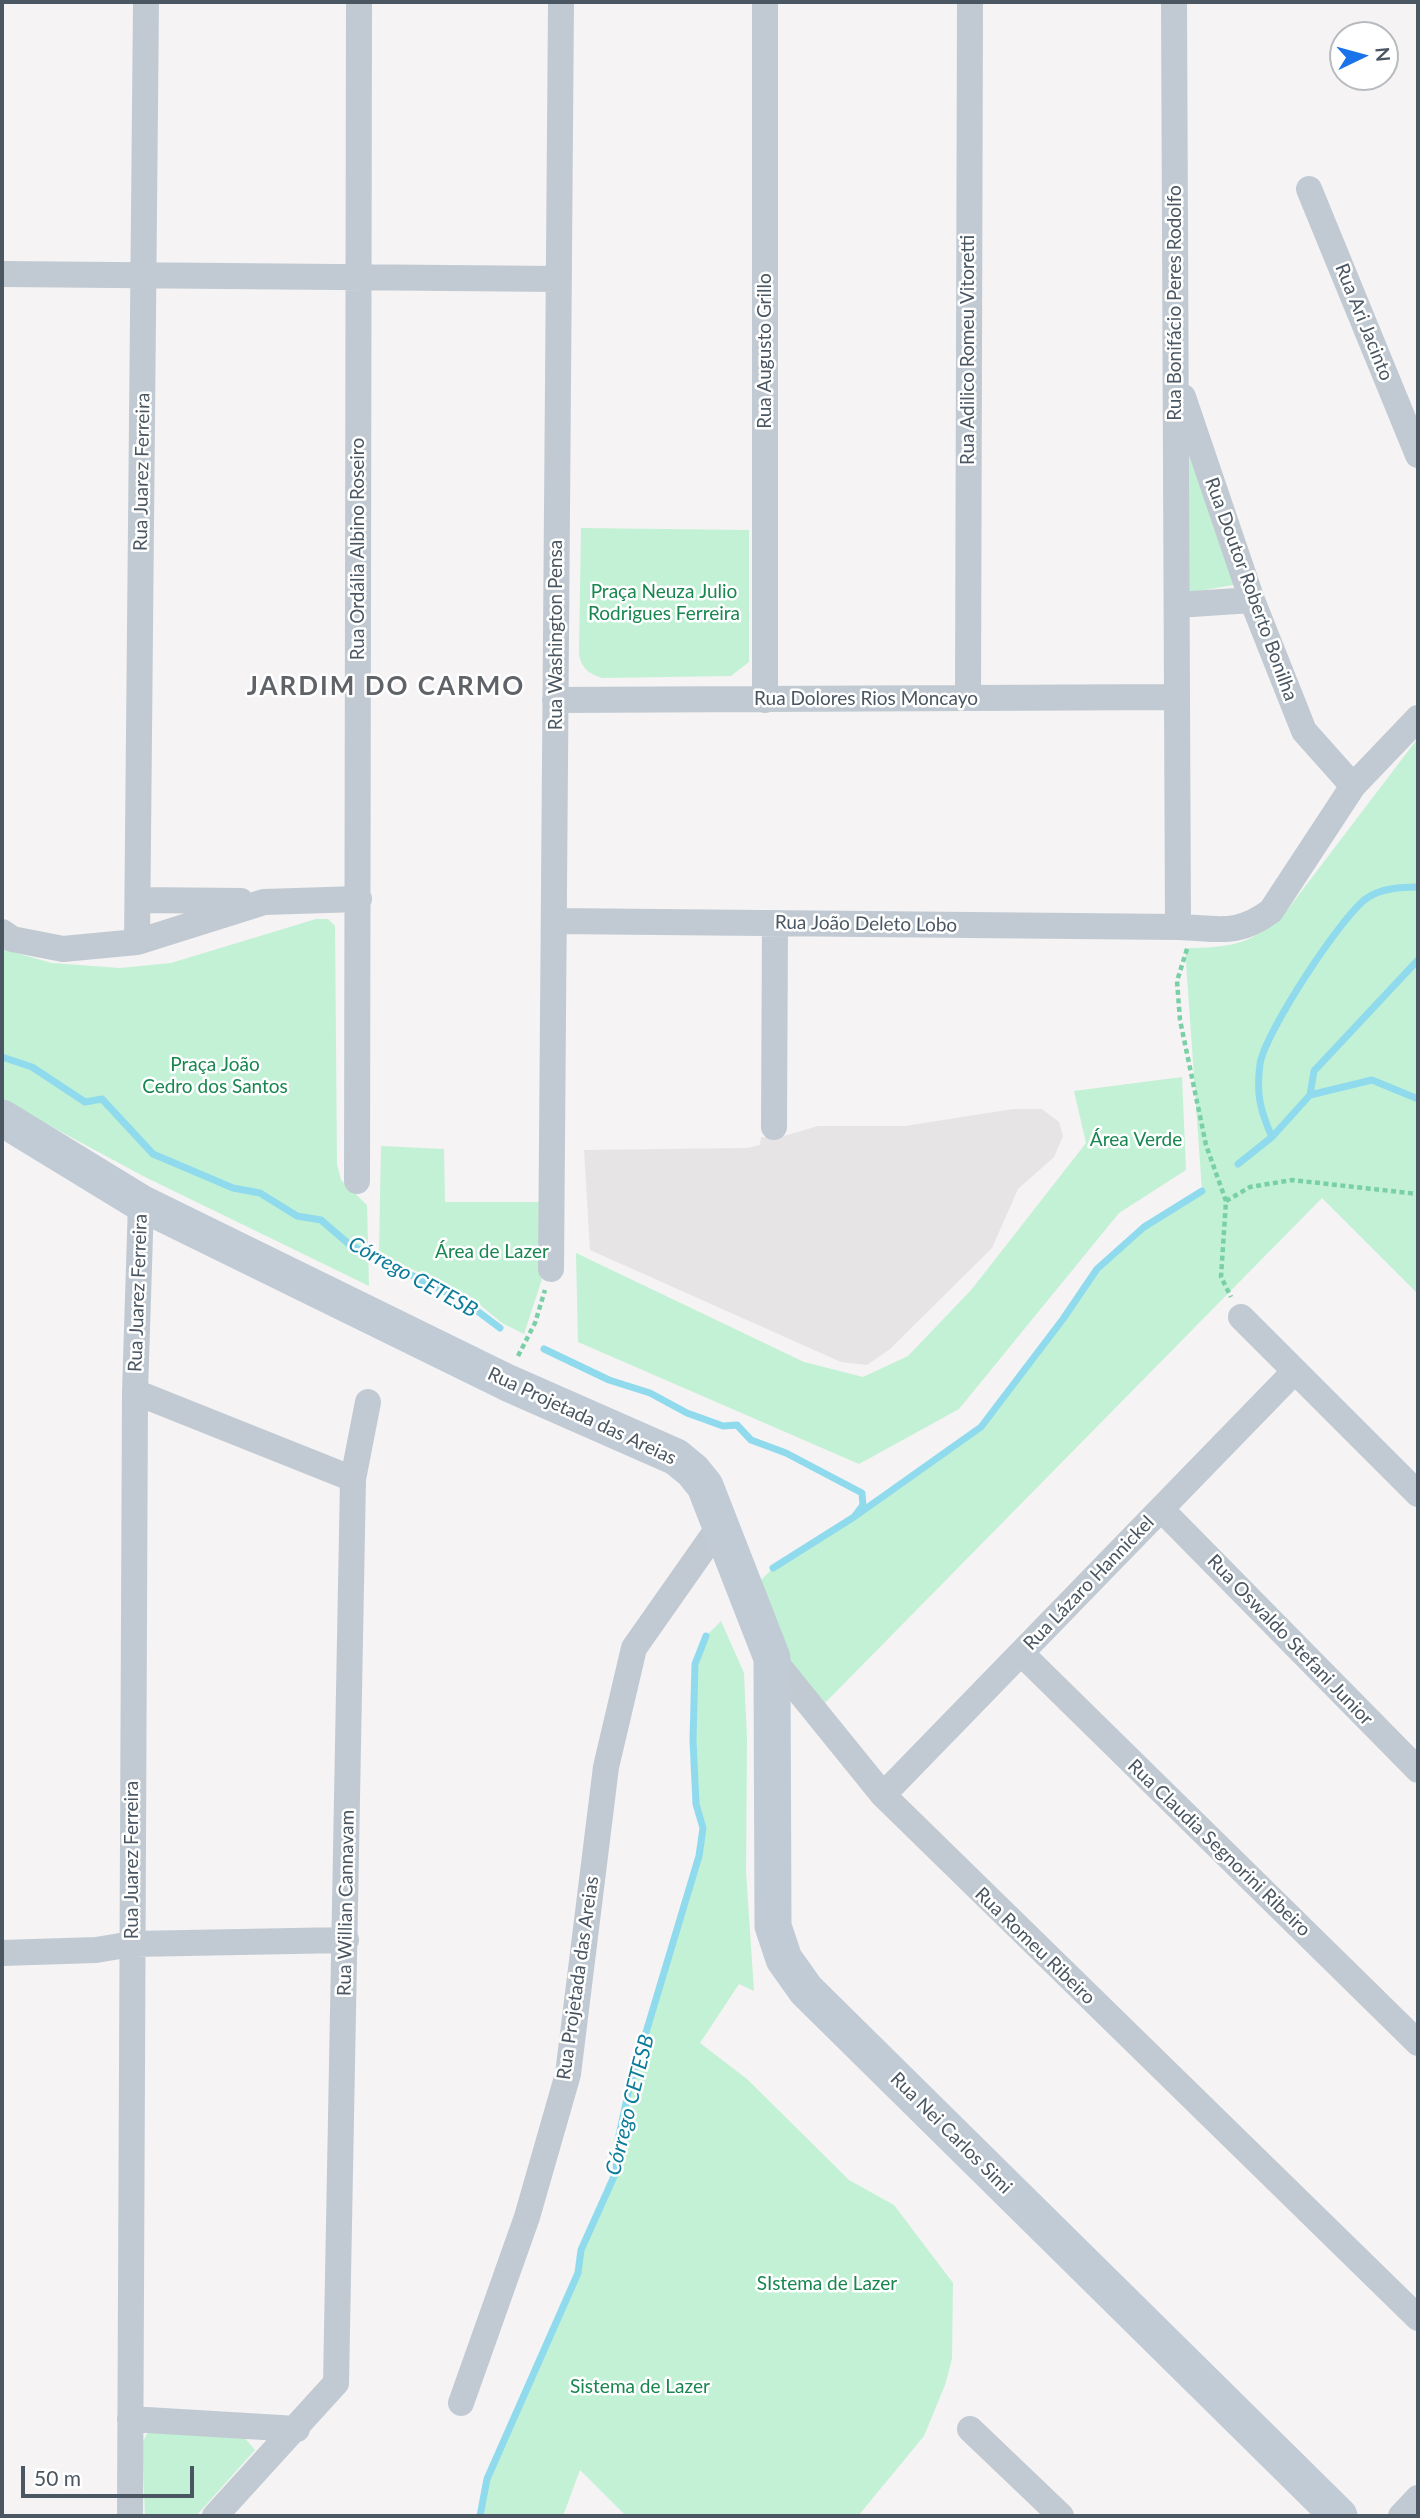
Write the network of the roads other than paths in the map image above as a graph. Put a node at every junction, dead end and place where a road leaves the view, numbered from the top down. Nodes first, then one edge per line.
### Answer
1 (146, 2) edge
2 (359, 2) edge
3 (561, 2) edge
4 (765, 2) edge
5 (970, 2) edge
6 (1174, 2) edge
7 (1309, 189) dead end
8 (2, 274) edge
9 (145, 275) junction
10 (357, 277) junction
11 (559, 279) junction
12 (1176, 376) junction
13 (1418, 455) edge
14 (1252, 600) junction
15 (1177, 605) junction
16 (1177, 697) junction
17 (968, 698) junction
18 (765, 699) junction
19 (555, 700) junction
20 (1418, 718) edge
21 (1353, 786) junction
22 (359, 899) junction
23 (138, 900) junction
24 (264, 902) junction
25 (554, 921) junction
26 (775, 923) junction
27 (1178, 927) junction
28 (2, 932) edge
29 (137, 942) junction
30 (2, 1118) edge
31 (774, 1127) dead end
32 (357, 1181) dead end
33 (141, 1203) junction
34 (551, 1269) road end
35 (1241, 1317) road end
36 (1295, 1371) junction
37 (135, 1392) junction
38 (368, 1402) dead end
39 (353, 1479) junction
40 (1418, 1494) edge
41 (1161, 1509) junction
42 (721, 1524) junction
43 (769, 1650) junction
44 (1021, 1653) junction
45 (1418, 1770) edge
46 (883, 1795) junction
47 (346, 1940) junction
48 (132, 1944) junction
49 (2, 1953) edge
50 (1418, 2043) edge
51 (1418, 2318) edge
52 (461, 2403) dead end
53 (130, 2419) junction
54 (970, 2428) dead end
55 (298, 2429) junction
56 (1418, 2498) edge
57 (130, 2516) edge
58 (215, 2516) edge
59 (1061, 2516) edge
60 (1339, 2516) edge
61 (1401, 2516) edge

1 - 9 street, Rua Juarez Ferreira
2 - 10 street, Rua Ordália Albino Roseiro
3 - 11 street, Rua Washington Pensa
4 - 18 street, Rua Augusto Grillo
5 - 17 street, Rua Adilico Romeu Vitoretti
6 - 12 street, Rua Bonifácio Peres Rodolfo
7 - 13 street, Rua Ari Jacinto
8 - 9 street
9 - 10 street
9 - 23 street, Rua Juarez Ferreira
10 - 11 street
10 - 22 street, Rua Ordália Albino Roseiro
11 - 19 street, Rua Washington Pensa
12 - 14 street, Rua Doutor Roberto Bonilha
12 - 15 street, Rua Bonifácio Peres Rodolfo
14 - 15 street
14 - 21 street, Rua Doutor Roberto Bonilha
15 - 16 street, Rua Bonifácio Peres Rodolfo
16 - 17 street, Rua Dolores Rios Moncayo
16 - 27 street, Rua Bonifácio Peres Rodolfo
17 - 18 street, Rua Dolores Rios Moncayo
18 - 19 street, Rua Dolores Rios Moncayo
19 - 25 street, Rua Washington Pensa
20 - 21 street, Rua João Deleto Lobo
21 - 27 street, Rua João Deleto Lobo
22 - 24 street
22 - 32 street, Rua Ordália Albino Roseiro
23 - 24 street
23 - 29 street, Rua Juarez Ferreira
24 - 29 street
25 - 26 street, Rua João Deleto Lobo
25 - 34 street, Rua Washington Pensa
26 - 27 street, Rua João Deleto Lobo
26 - 31 street
28 - 29 street
30 - 33 street, Rua Projetada das Areias
33 - 37 street, Rua Juarez Ferreira
33 - 42 street, Rua Projetada das Areias
35 - 36 street
36 - 40 street
36 - 41 street, Rua Lázaro Hannickel
37 - 39 street
37 - 48 street, Rua Juarez Ferreira
38 - 39 street, Rua Willian Cannavam
39 - 47 street, Rua Willian Cannavam
41 - 44 street, Rua Lázaro Hannickel
41 - 45 street, Rua Oswaldo Stefani Junior
42 - 43 street, Rua Romeu Ribeiro
42 - 52 street, Rua Projetada das Areias
43 - 46 street, Rua Romeu Ribeiro
43 - 60 street, Rua Nei Carlos Simi
44 - 46 street, Rua Lázaro Hannickel
44 - 50 street, Rua Claudia Segnorini Ribeiro
46 - 51 street, Rua Romeu Ribeiro
47 - 48 street
47 - 55 street, Rua Willian Cannavam
48 - 49 street
48 - 53 street, Rua Juarez Ferreira
53 - 55 street
53 - 57 street, Rua Juarez Ferreira
54 - 59 street
55 - 58 street, Rua Willian Cannavam
56 - 61 street

